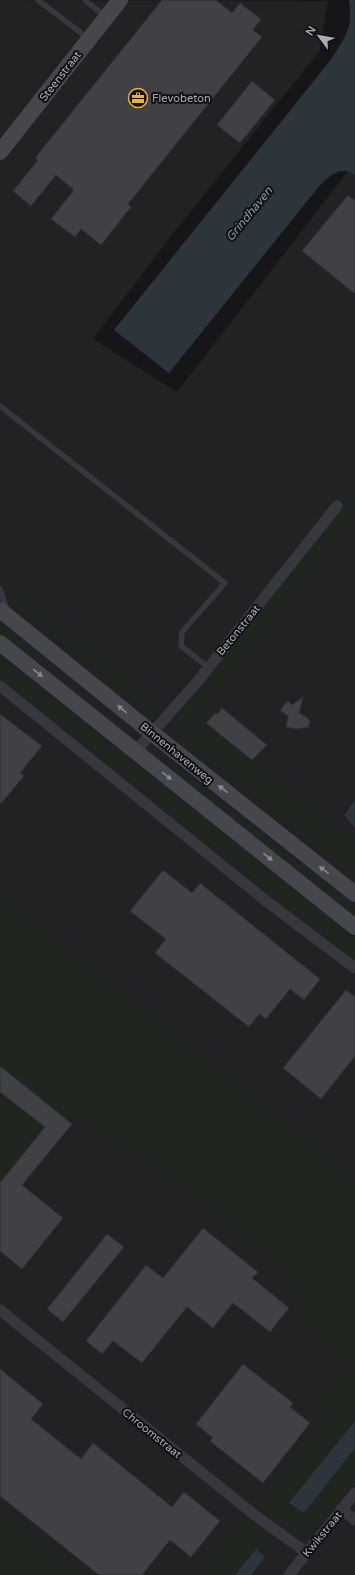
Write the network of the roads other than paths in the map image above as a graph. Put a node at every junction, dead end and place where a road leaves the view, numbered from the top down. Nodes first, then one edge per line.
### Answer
1 (38, 0) edge
2 (85, 0) edge
3 (120, 0) edge
4 (107, 17) junction
5 (89, 39) junction
6 (0, 152) edge
7 (0, 406) edge
8 (337, 506) dead end
9 (0, 589) edge
10 (5, 614) edge
11 (0, 643) edge
12 (208, 668) junction
13 (0, 686) edge
14 (152, 733) junction
15 (136, 751) junction
16 (355, 894) edge
17 (355, 927) edge
18 (355, 968) edge
19 (0, 1310) edge
20 (355, 1493) edge
21 (341, 1509) junction
22 (355, 1520) edge
23 (306, 1552) junction
24 (289, 1575) edge

1 - 5 lane
2 - 4 lane
3 - 4 main road, Steenstraat
4 - 5 main road, Steenstraat
5 - 6 main road, Steenstraat
7 - 12 lane
8 - 12 street, Betonstraat
9 - 10 lane
14 -> 10 main road, Binnenhavenweg
11 -> 15 main road
12 - 14 street, Betonstraat
13 - 18 street
14 - 15 street, Betonstraat
16 -> 14 main road, Binnenhavenweg
15 -> 17 main road
19 - 23 street, Chroomstraat
20 - 21 street, Kwikstraat
21 - 22 street
21 - 23 street, Kwikstraat
23 - 24 street, Kwikstraat

